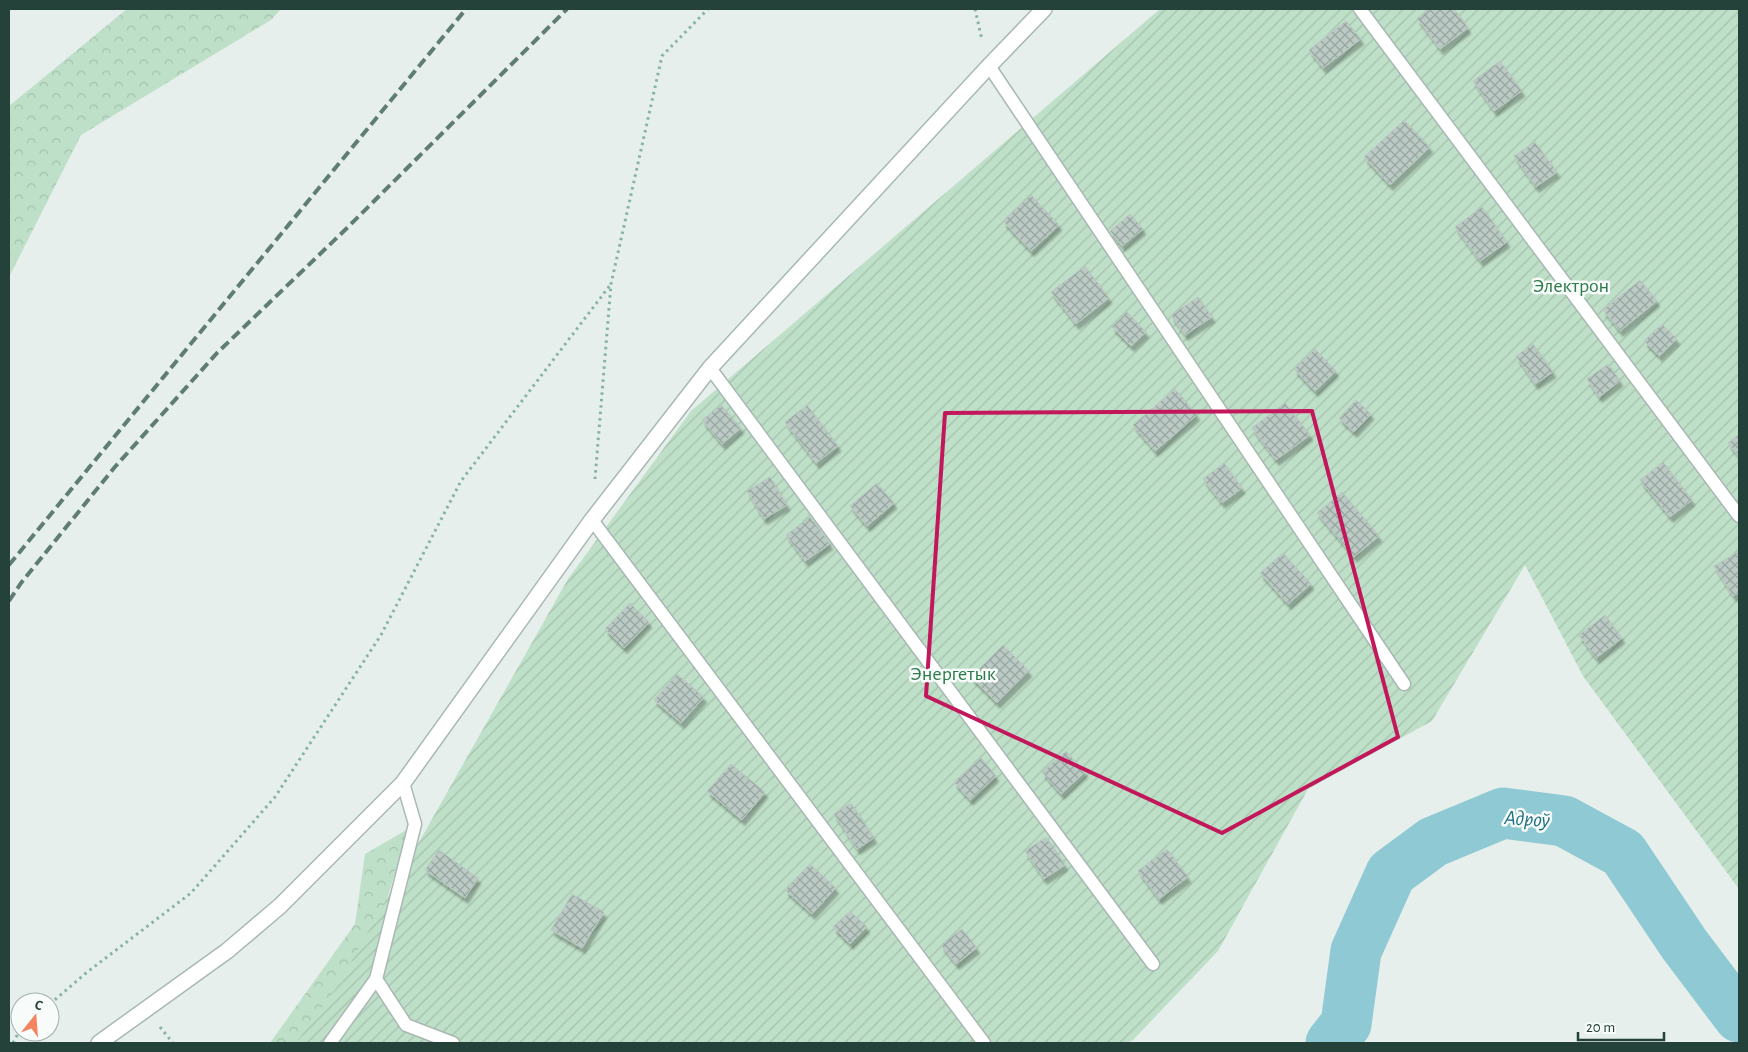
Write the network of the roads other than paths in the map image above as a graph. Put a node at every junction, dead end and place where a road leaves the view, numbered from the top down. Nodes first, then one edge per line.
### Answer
1 (1044, 9) edge
2 (1360, 9) edge
3 (989, 66) junction
4 (710, 368) junction
5 (1739, 516) edge
6 (592, 520) junction
7 (1404, 684) dead end
8 (403, 783) junction
9 (1153, 964) dead end
10 (376, 979) junction
11 (99, 1043) edge
12 (330, 1043) edge
13 (453, 1043) edge
14 (984, 1043) edge

1 - 3 street
2 - 5 lane
3 - 4 street
3 - 7 lane
4 - 6 street
4 - 9 lane
6 - 8 street
6 - 14 lane
8 - 10 lane
8 - 11 street
10 - 12 lane
10 - 13 lane

